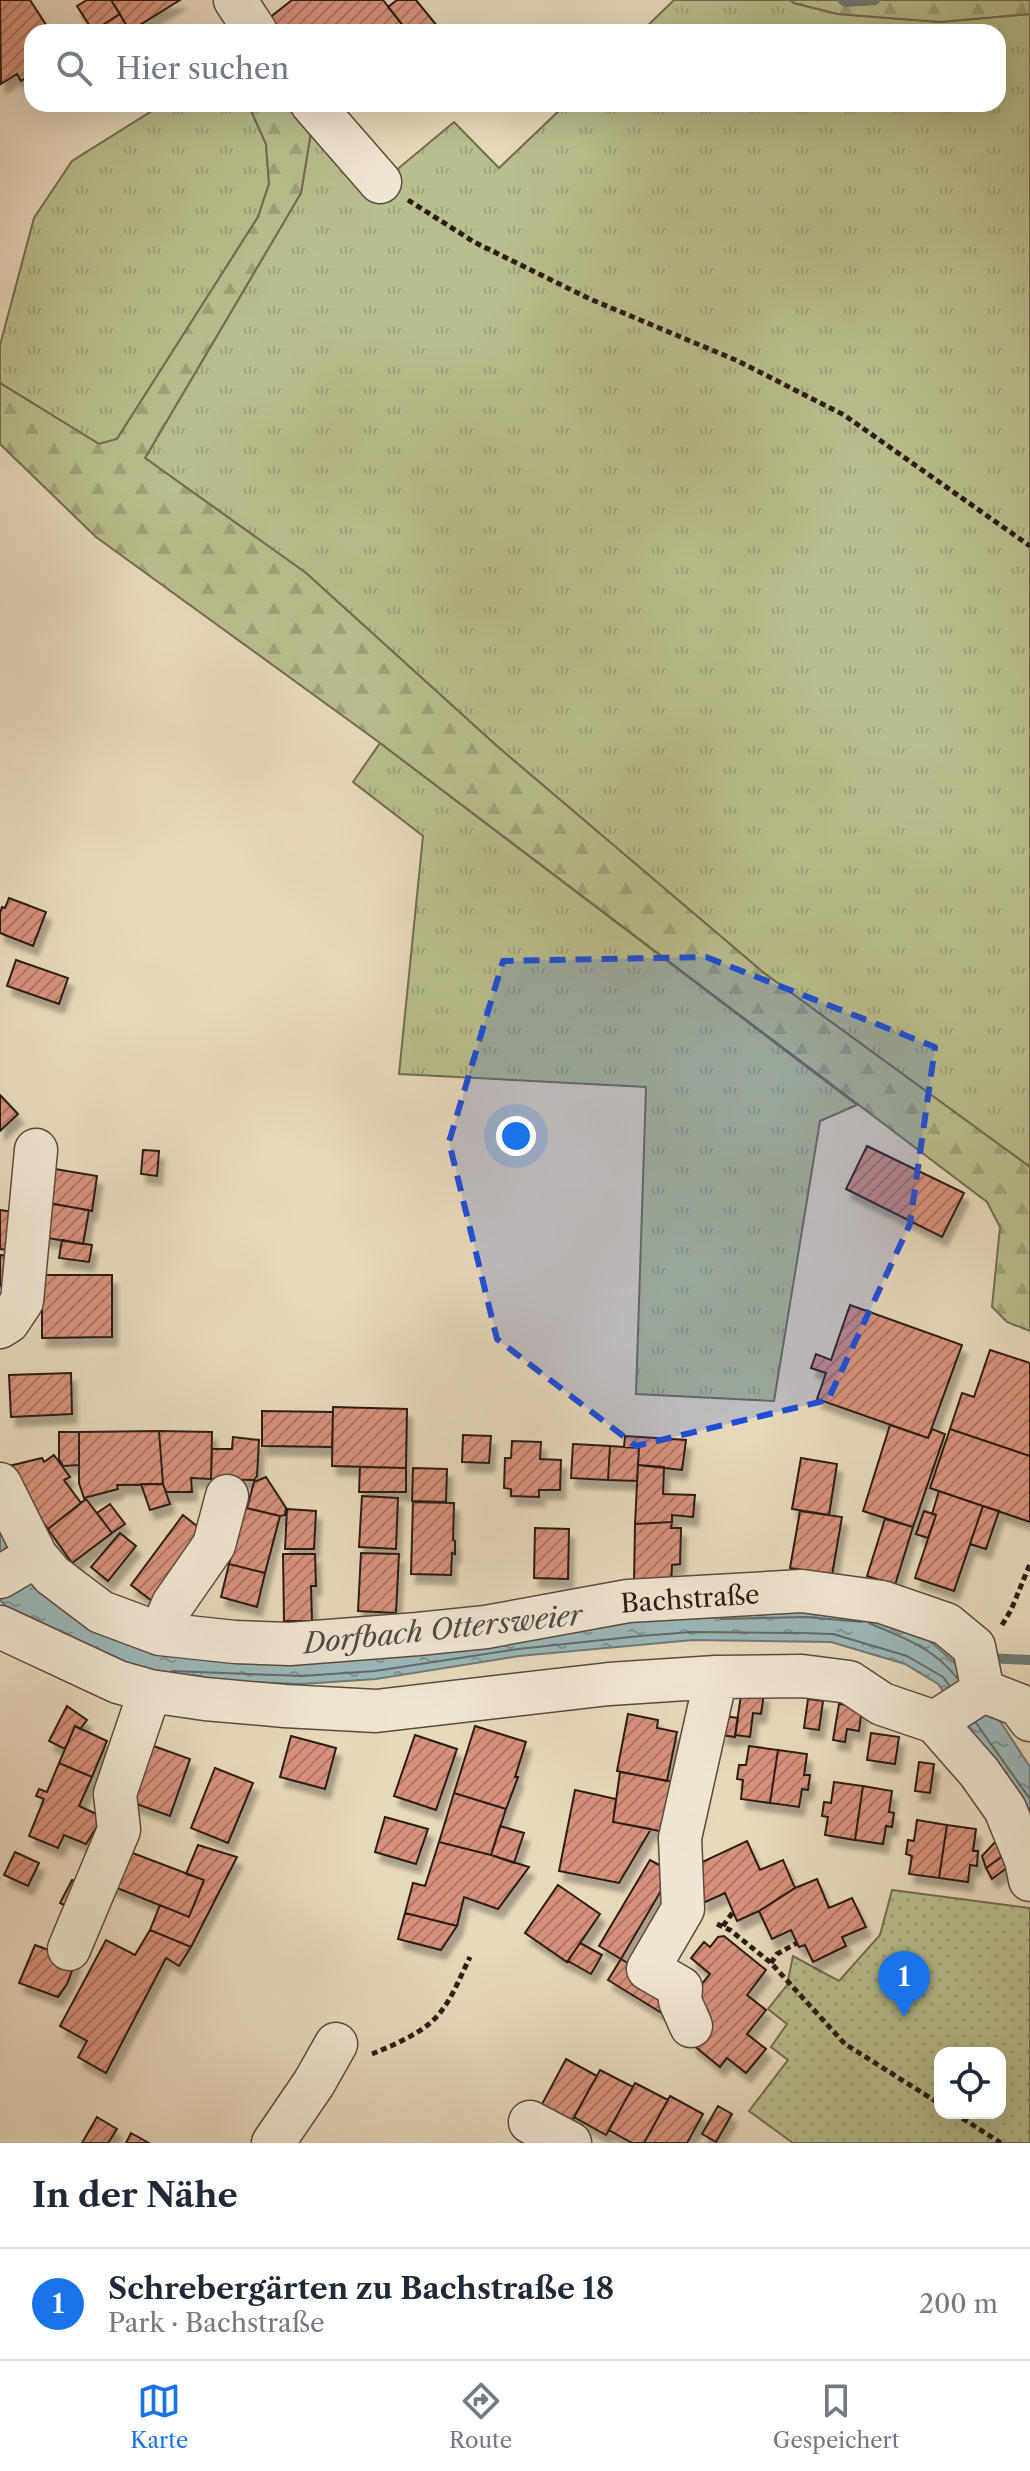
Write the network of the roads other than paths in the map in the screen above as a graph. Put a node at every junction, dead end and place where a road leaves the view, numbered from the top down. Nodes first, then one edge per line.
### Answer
1 (235, 0) edge
2 (251, 24) edge
3 (319, 112) edge
4 (380, 182) road end
5 (36, 1150) dead end
6 (0, 1327) edge
7 (0, 1484) edge
8 (227, 1496) dead end
9 (22, 1565) edge
10 (0, 1627) edge
11 (160, 1634) junction
12 (716, 1677) junction
13 (150, 1691) junction
14 (1011, 1705) edge
15 (942, 1718) junction
16 (1030, 1880) edge
17 (69, 1949) dead end
18 (691, 2026) dead end
19 (351, 2050) road end
20 (530, 2122) dead end
21 (273, 2143) edge
22 (570, 2143) edge

1 - 2 street
3 - 4 street
5 - 6 street
7 - 9 street, Bachstraße
8 - 11 street
9 - 11 street, Bachstraße
10 - 13 street
11 - 14 street, Bachstraße
12 - 13 street
12 - 15 street
12 - 18 street
13 - 17 street
14 - 15 street
15 - 16 street
19 - 21 street
20 - 22 street

